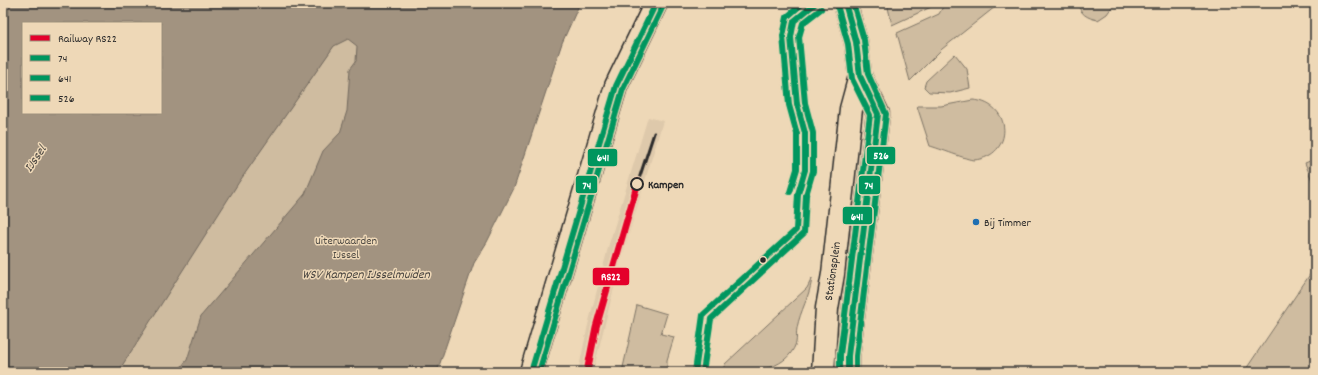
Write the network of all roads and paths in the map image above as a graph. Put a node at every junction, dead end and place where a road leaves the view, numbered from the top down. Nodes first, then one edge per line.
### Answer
1 (656, 3) edge
2 (845, 3) edge
3 (860, 76) junction
4 (530, 372) edge
5 (823, 372) edge
6 (848, 372) edge

1 - 4 street
2 - 3 street, Stationsplein
3 - 5 street, Stationsplein
3 - 6 street, Stationsplein

